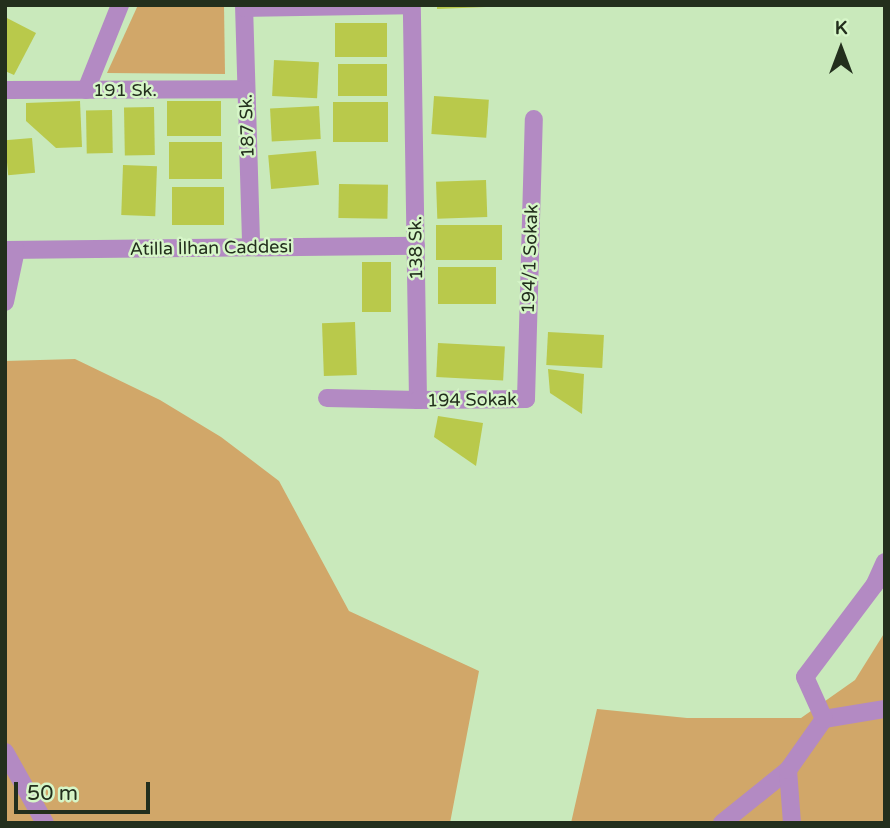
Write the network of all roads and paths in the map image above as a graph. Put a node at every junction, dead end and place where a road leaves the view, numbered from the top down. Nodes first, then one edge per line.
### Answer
1 (120, 5) edge
2 (410, 5) edge
3 (244, 6) edge
4 (245, 89) junction
5 (5, 90) edge
6 (86, 90) junction
7 (534, 119) dead end
8 (416, 246) junction
9 (251, 247) junction
10 (11, 250) edge
11 (5, 302) edge
12 (327, 398) dead end
13 (526, 399) joint
14 (418, 400) junction
15 (885, 562) edge
16 (885, 709) edge
17 (824, 719) junction
18 (5, 752) edge
19 (788, 770) junction
20 (45, 823) edge
21 (722, 823) edge
22 (792, 823) edge

1 - 6 street
2 - 3 street
2 - 8 street, 138 Sk.
3 - 4 street, 187 Sk.
4 - 6 street, 191 Sk.
4 - 9 street, 187 Sk.
5 - 6 street, 191 Sk.
7 - 13 street, 194/1 Sokak
8 - 9 street, Atilla İlhan Caddesi
8 - 14 street, 138 Sk.
9 - 10 street, Atilla İlhan Caddesi
10 - 11 street
12 - 14 street
13 - 14 street, 194 Sokak
15 - 17 street
16 - 17 street
17 - 19 street
18 - 20 street
19 - 21 street
19 - 22 street

